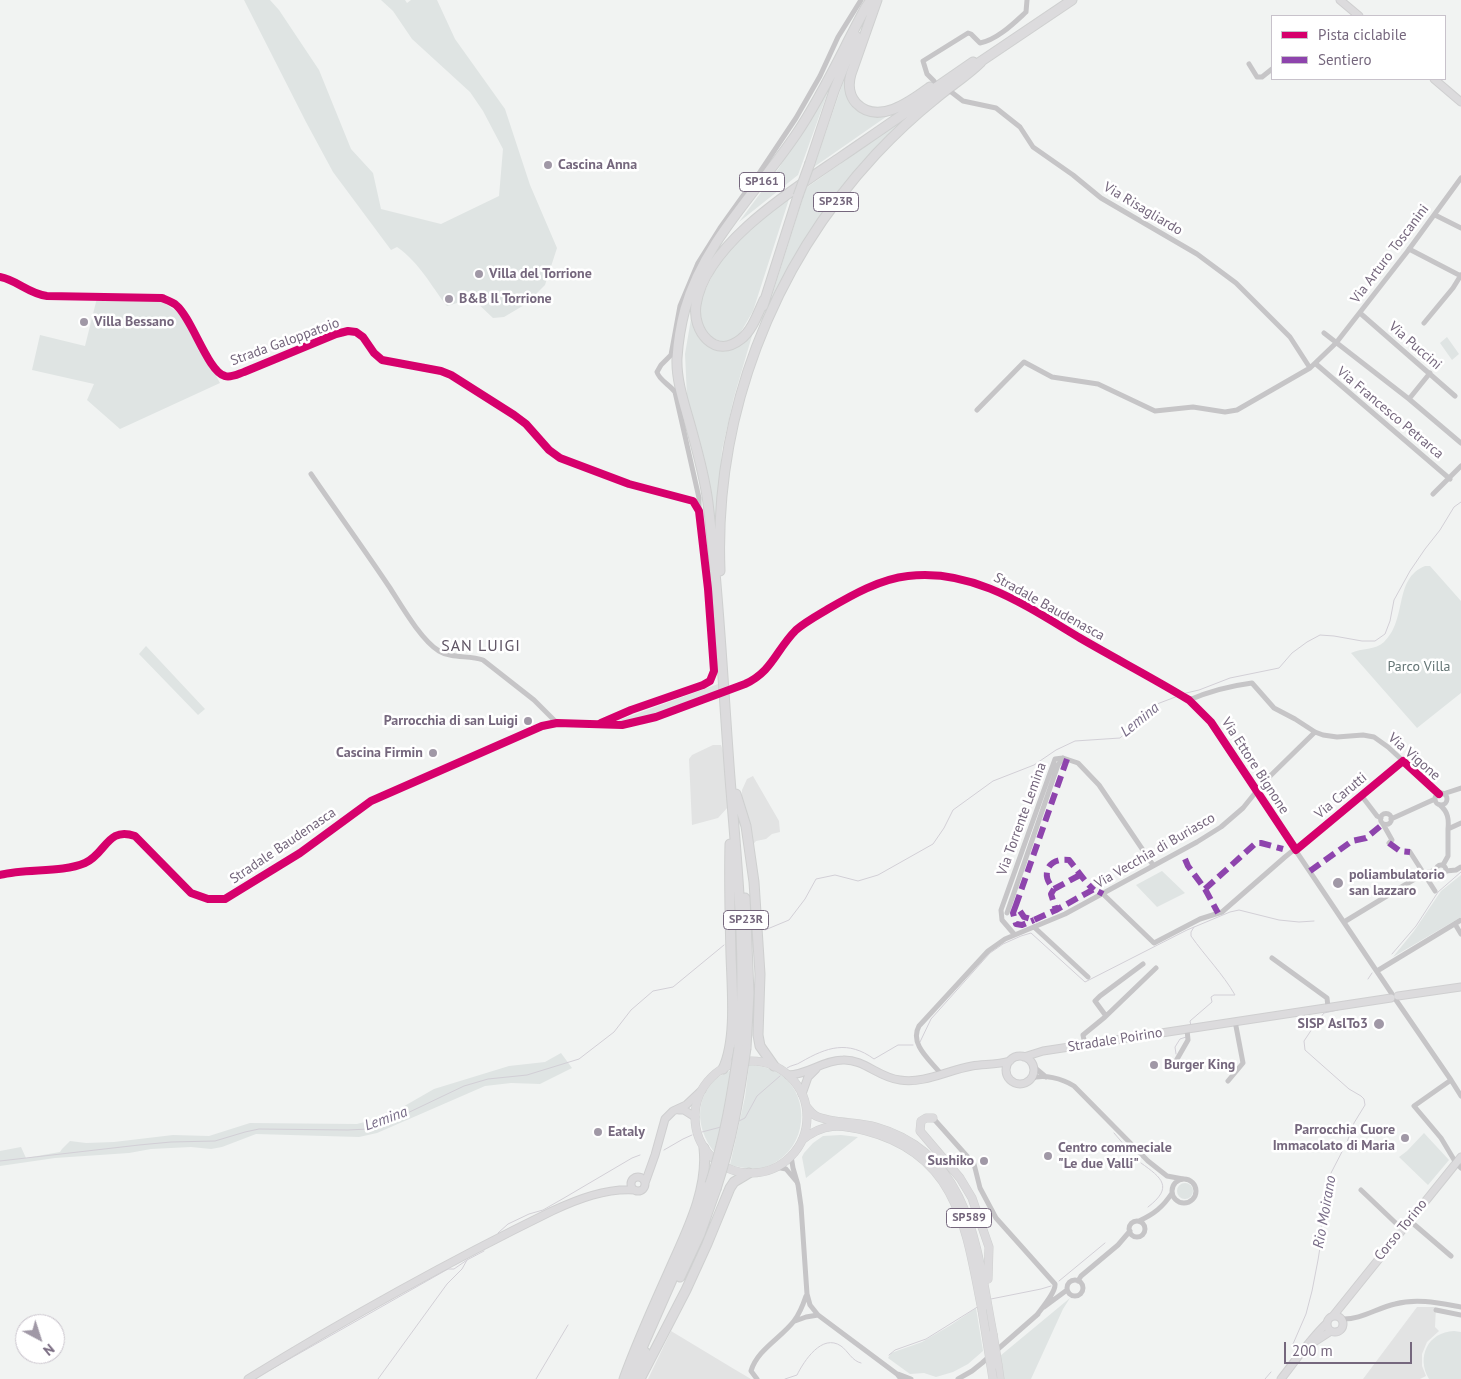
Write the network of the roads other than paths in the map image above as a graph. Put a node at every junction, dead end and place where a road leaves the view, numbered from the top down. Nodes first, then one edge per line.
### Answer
1 (861, 0) edge
2 (872, 0) edge
3 (877, 0) edge
4 (1027, 0) edge
5 (1064, 0) edge
6 (1072, 0) edge
7 (1340, 0) edge
8 (1358, 15) edge
9 (977, 62) junction
10 (1249, 64) dead end
11 (1271, 70) edge
12 (934, 80) dead end
13 (1435, 80) edge
14 (950, 91) dead end
15 (1461, 102) edge
16 (1461, 178) edge
17 (1435, 214) junction
18 (1461, 228) edge
19 (1409, 249) junction
20 (1461, 276) edge
21 (0, 277) edge
22 (764, 300) junction
23 (1360, 313) junction
24 (1424, 323) dead end
25 (1324, 333) dead end
26 (1336, 343) junction
27 (1313, 366) junction
28 (678, 372) junction
29 (1430, 374) junction
30 (744, 381) junction
31 (1455, 396) dead end
32 (1409, 399) junction
33 (977, 410) dead end
34 (1461, 443) edge
35 (1461, 466) edge
36 (311, 474) dead end
37 (1450, 479) junction
38 (1433, 494) dead end
39 (699, 511) junction
40 (1189, 700) junction
41 (557, 723) junction
42 (599, 724) junction
43 (1315, 732) junction
44 (1063, 758) junction
45 (1402, 761) junction
46 (1461, 788) edge
47 (1257, 791) junction
48 (736, 794) junction
49 (1361, 795) junction
50 (1443, 795) junction
51 (1434, 799) junction
52 (1443, 806) junction
53 (733, 812) junction
54 (1391, 819) junction
55 (1382, 821) junction
56 (1461, 823) edge
57 (1448, 829) junction
58 (1389, 843) dead end
59 (1296, 850) junction
60 (1410, 852) dead end
61 (1153, 865) junction
62 (1461, 867) edge
63 (1444, 868) junction
64 (1423, 874) junction
65 (0, 875) edge
66 (1435, 891) dead end
67 (1103, 894) junction
68 (1007, 913) dead end
69 (1461, 920) edge
70 (1344, 922) junction
71 (1455, 924) junction
72 (1034, 927) junction
73 (1014, 934) junction
74 (1461, 934) edge
75 (1272, 958) dead end
76 (1143, 964) dead end
77 (1156, 968) dead end
78 (1377, 971) junction
79 (1088, 977) dead end
80 (1461, 987) edge
81 (1394, 997) junction
82 (1328, 1007) junction
83 (1106, 1016) junction
84 (1235, 1021) junction
85 (1190, 1029) junction
86 (1085, 1045) junction
87 (743, 1048) junction
88 (1043, 1051) junction
89 (1024, 1057) junction
90 (1010, 1061) junction
91 (1176, 1061) dead end
92 (988, 1065) junction
93 (774, 1066) junction
94 (1033, 1066) junction
95 (817, 1067) junction
96 (723, 1069) junction
97 (1007, 1072) junction
98 (941, 1074) junction
99 (788, 1075) junction
100 (1046, 1077) junction
101 (1030, 1079) junction
102 (1450, 1080) junction
103 (1228, 1081) dead end
104 (702, 1090) junction
105 (802, 1094) junction
106 (1461, 1096) edge
107 (806, 1106) junction
108 (678, 1110) junction
109 (695, 1117) junction
110 (933, 1118) joint
111 (802, 1140) junction
112 (704, 1148) junction
113 (655, 1155) junction
114 (791, 1156) junction
115 (1461, 1156) edge
116 (1458, 1165) edge
117 (776, 1167) junction
118 (749, 1173) junction
119 (1168, 1176) junction
120 (639, 1178) junction
121 (1183, 1179) junction
122 (645, 1183) junction
123 (798, 1185) junction
124 (713, 1186) junction
125 (633, 1187) junction
126 (1361, 1190) dead end
127 (1172, 1191) junction
128 (1179, 1203) junction
129 (1163, 1207) junction
130 (1153, 1215) junction
131 (1409, 1220) junction
132 (1139, 1221) junction
133 (1145, 1229) junction
134 (1402, 1229) junction
135 (1130, 1231) junction
136 (1136, 1237) junction
137 (1118, 1245) junction
138 (1451, 1256) dead end
139 (1080, 1283) junction
140 (1067, 1290) junction
141 (807, 1294) junction
142 (1072, 1296) junction
143 (985, 1301) junction
144 (1342, 1304) junction
145 (1461, 1307) edge
146 (1436, 1310) dead end
147 (818, 1315) junction
148 (1461, 1315) edge
149 (1036, 1316) junction
150 (1333, 1316) junction
151 (794, 1321) junction
152 (1342, 1321) junction
153 (1327, 1323) junction
154 (1331, 1330) junction
155 (1308, 1346) junction
156 (897, 1374) junction
157 (248, 1379) edge
158 (626, 1379) edge
159 (632, 1379) edge
160 (640, 1379) edge
161 (758, 1379) edge
162 (901, 1379) edge
163 (911, 1379) edge
164 (958, 1379) edge
165 (993, 1379) edge
166 (1000, 1379) edge
167 (1281, 1379) edge

1 - 39 street
2 - 22 highway, SP161, bridge
2 - 28 highway, SP161
3 - 9 highway
4 - 12 street
5 - 9 highway, SP23R
6 - 9 highway, SP23R
7 - 8 main road
9 - 22 highway, SP23R
9 - 28 highway, SP23R
9 - 30 highway, SP23R
10 - 11 street
13 - 15 main road
14 - 27 street, Via Risagliardo
16 - 17 street, Via Arturo Toscanini
17 - 18 street
17 - 19 street, Via Arturo Toscanini
19 - 20 street
19 - 23 street, Via Arturo Toscanini
20 - 24 street
21 - 39 street, Strada Galoppatoio
22 - 30 highway, SP161
23 - 26 street, Via Arturo Toscanini
23 - 29 street, Via Puccini
25 - 26 street
26 - 27 street, Via Arturo Toscanini
26 - 32 street
27 - 33 street, Via Arturo Toscanini
27 - 37 street, Via Francesco Petrarca
28 - 53 highway, SP23R
29 - 31 street, Via Puccini
29 - 32 street
30 - 48 highway, SP23R
32 - 34 street
35 - 37 street
36 - 41 street
37 - 38 street
39 - 42 street, Stradale Baudenasca
40 - 42 street, Stradale Baudenasca, bridge
40 - 43 street
40 - 47 street, Via Ettore Bignone
41 - 42 street, Stradale Baudenasca
41 - 65 street, Stradale Baudenasca
43 - 45 street, Via Vigone
43 - 47 street, Via Vecchia di Buriasco
44 - 61 street
44 - 68 street, Via Torrente Lemina
44 - 73 street, Via Torrente Lemina
45 - 49 street, Via Carutti
45 - 50 street, Via Vigone
46 - 50 street, Via Vigone
47 - 59 street, Via Ettore Bignone
47 - 61 street, Via Vecchia di Buriasco
48 - 87 highway, SP23R
48 - 93 highway
49 - 55 street
49 - 59 street, Via Carutti
50 - 51 street
50 - 52 street
51 - 52 street
51 - 54 street
52 - 57 street
53 - 87 highway, SP23R
53 - 96 highway
54 - 55 street
54 - 55 street
55 - 58 street
56 - 57 street
57 - 63 street
59 - 67 street, Via Carutti
59 - 70 street, Via Ettore Bignone
60 - 64 street
61 - 67 street, Via Vecchia di Buriasco
62 - 63 street
63 - 64 street
64 - 66 street
64 - 70 street
67 - 72 street, Via Vecchia di Buriasco
69 - 71 street
70 - 78 street, Via Ettore Bignone
71 - 74 street
71 - 78 street
72 - 73 street, Via Vecchia di Buriasco
72 - 79 street
73 - 98 street, Via Vecchia di Buriasco
75 - 82 street
76 - 83 street
77 - 83 street
78 - 81 street, Via Ettore Bignone
80 - 81 main road, Stradale Poirino
81 - 82 main road, Stradale Poirino
81 - 102 street, Via Ettore Bignone
82 - 84 main road, Stradale Poirino
83 - 86 street
84 - 85 main road, Stradale Poirino
84 - 103 street
85 - 86 main road, Stradale Poirino
85 - 91 street
86 - 88 main road, Stradale Poirino
87 - 124 highway, SP23R, bridge
88 - 89 main road, Stradale Poirino
88 - 94 main road
89 - 90 main road
89 - 94 main road
90 - 92 main road
90 - 97 main road
92 - 97 main road
92 - 98 main road
93 - 96 main road
93 - 99 main road
94 - 100 street
94 - 101 main road
95 - 98 main road
95 - 99 main road
95 - 105 main road
96 - 104 main road
97 - 101 main road
99 - 105 main road
100 - 101 street
100 - 119 street
102 - 106 street, Via Ettore Bignone
102 - 116 street
104 - 108 main road
104 - 109 main road
105 - 107 main road
107 - 111 main road
107 - 143 main road, SP589
108 - 109 main road
108 - 113 main road
109 - 112 main road
110 - 143 main road
110 - 149 street
111 - 114 main road
111 - 143 main road, SP589
112 - 118 main road
112 - 158 highway
113 - 120 main road
113 - 122 main road
114 - 117 main road
114 - 123 street
115 - 116 main road, Corso Torino
116 - 131 main road, Corso Torino
117 - 118 main road
117 - 123 street
118 - 160 highway
119 - 121 street
119 - 127 street
120 - 122 main road
120 - 125 main road
121 - 127 street
121 - 128 street
122 - 125 main road
123 - 141 street
124 - 158 highway, SP23R
124 - 159 highway, SP23R
125 - 157 main road
126 - 134 street
127 - 128 street
127 - 129 street
128 - 129 street
129 - 130 street
130 - 132 street
130 - 133 street
131 - 134 main road, Corso Torino
131 - 138 street
132 - 133 street
132 - 135 street
133 - 136 street
134 - 144 main road, Corso Torino
135 - 136 street
135 - 137 street
136 - 137 street
137 - 139 street
139 - 140 street
139 - 142 street
140 - 142 street
140 - 149 street
141 - 147 street
141 - 151 street
142 - 149 street
143 - 165 main road, SP589, bridge
143 - 166 main road, SP589, bridge
144 - 150 main road, Corso Torino
144 - 152 main road
145 - 152 street
146 - 148 street
147 - 151 street
147 - 156 street
149 - 164 street
150 - 152 main road
150 - 153 main road
151 - 161 street
152 - 154 main road
153 - 154 main road
153 - 155 main road
154 - 155 main road
155 - 167 main road
156 - 162 street
156 - 163 street

